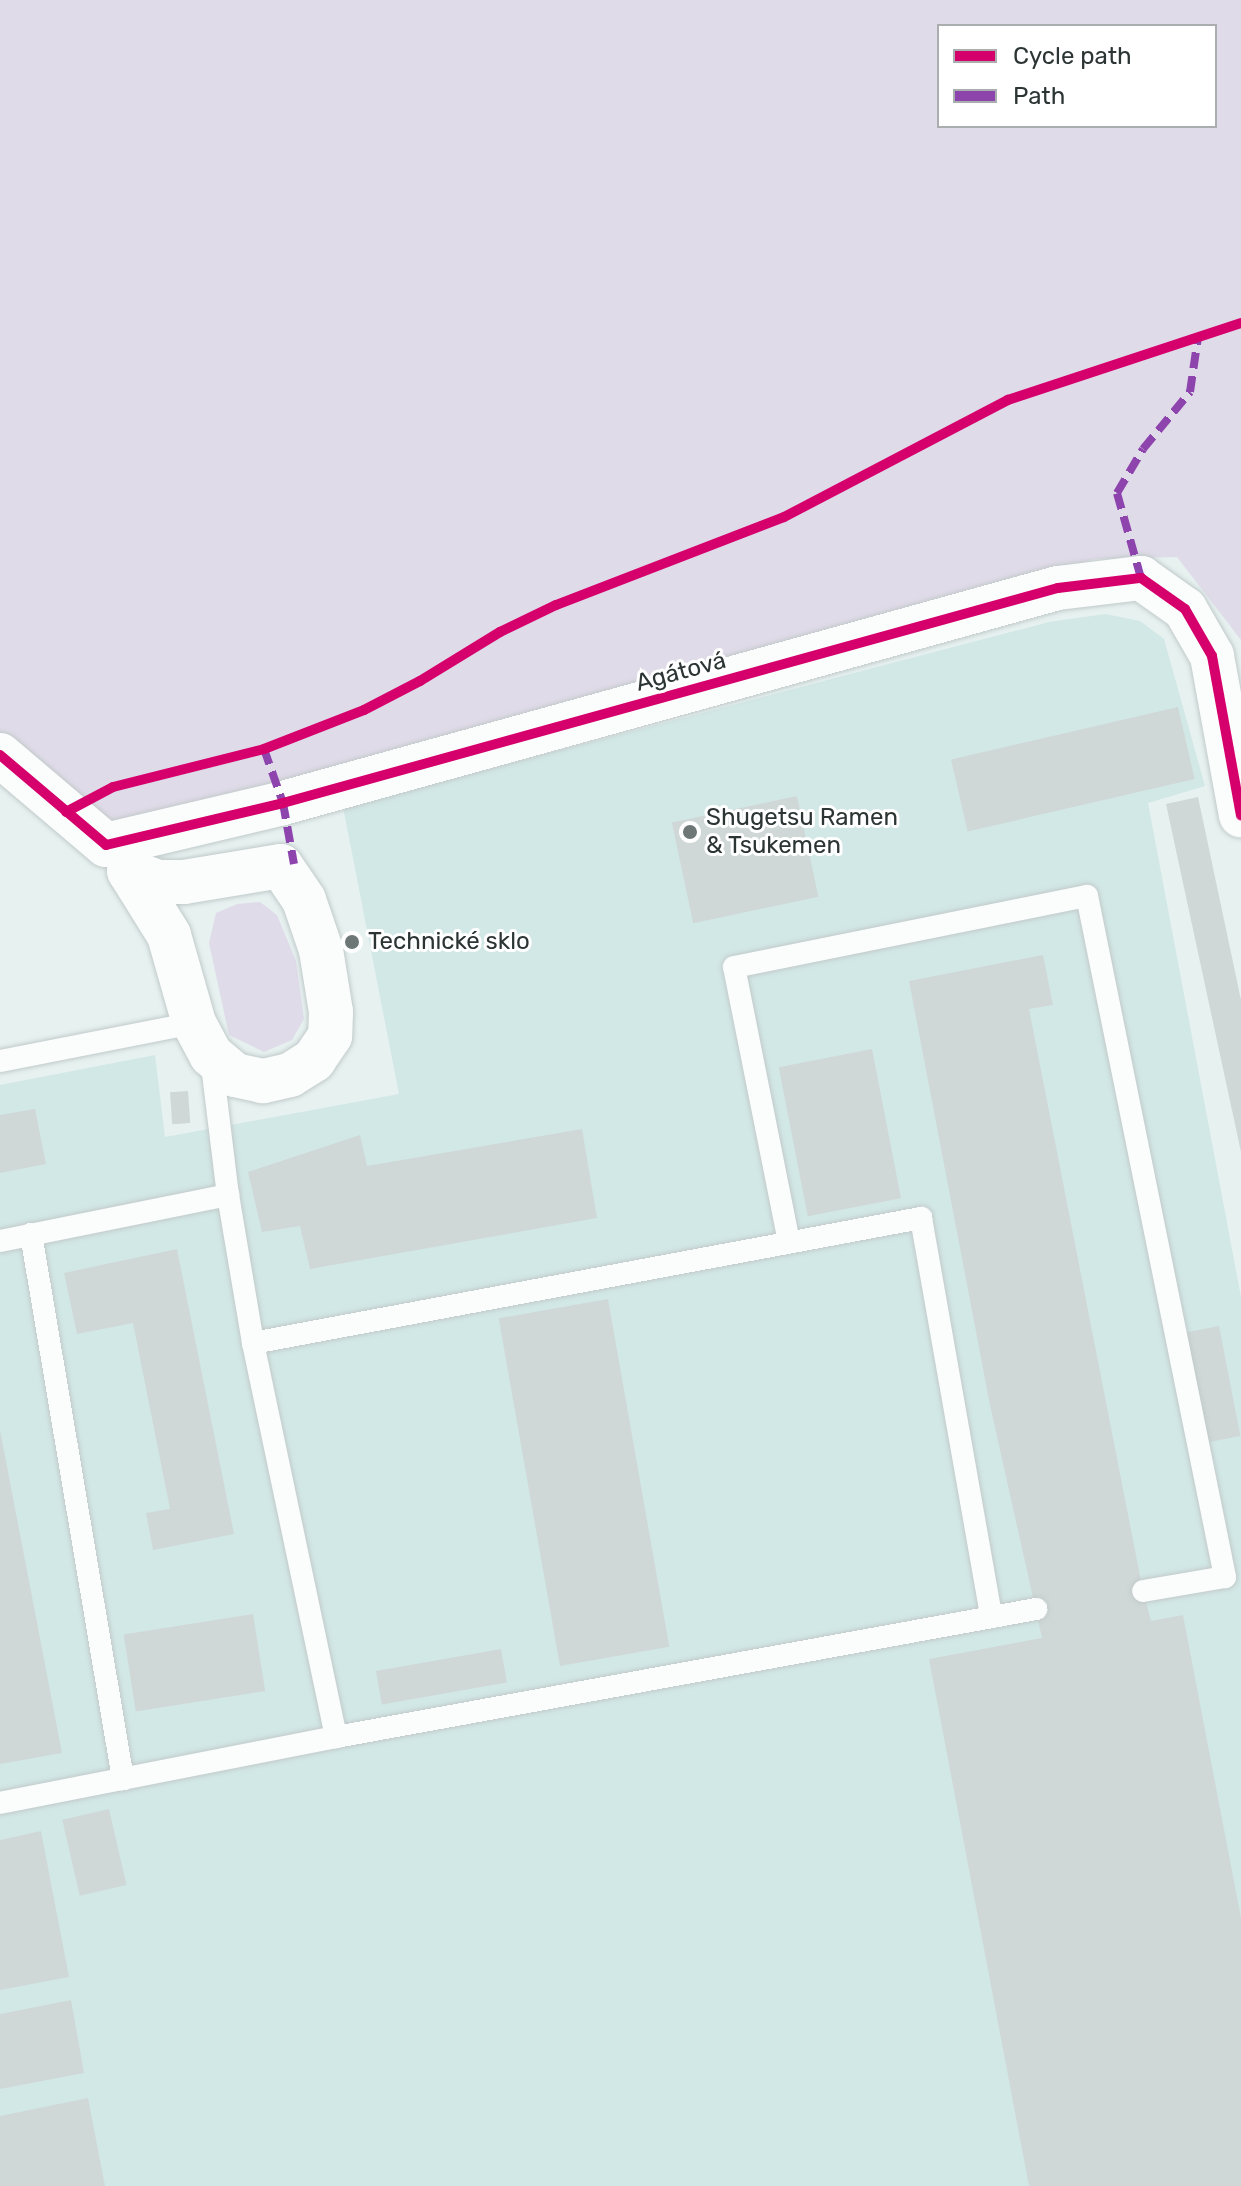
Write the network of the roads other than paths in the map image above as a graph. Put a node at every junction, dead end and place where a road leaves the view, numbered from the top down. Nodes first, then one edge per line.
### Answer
1 (0, 755) edge
2 (1241, 815) edge
3 (118, 858) junction
4 (202, 1039) junction
5 (0, 1061) edge
6 (228, 1195) junction
7 (31, 1234) junction
8 (0, 1241) edge
9 (789, 1242) junction
10 (253, 1343) junction
11 (1143, 1591) dead end
12 (1036, 1609) dead end
13 (991, 1617) junction
14 (336, 1737) junction
15 (123, 1779) junction
16 (0, 1803) edge

1 - 3 street
2 - 3 street, Agátová
3 - 4 street
3 - 4 street
4 - 5 lane
4 - 6 lane
6 - 7 lane
6 - 10 lane
7 - 8 lane
7 - 15 lane
9 - 10 lane
9 - 11 lane
9 - 13 lane
10 - 14 lane
12 - 13 lane
13 - 14 lane
14 - 15 lane
15 - 16 lane

